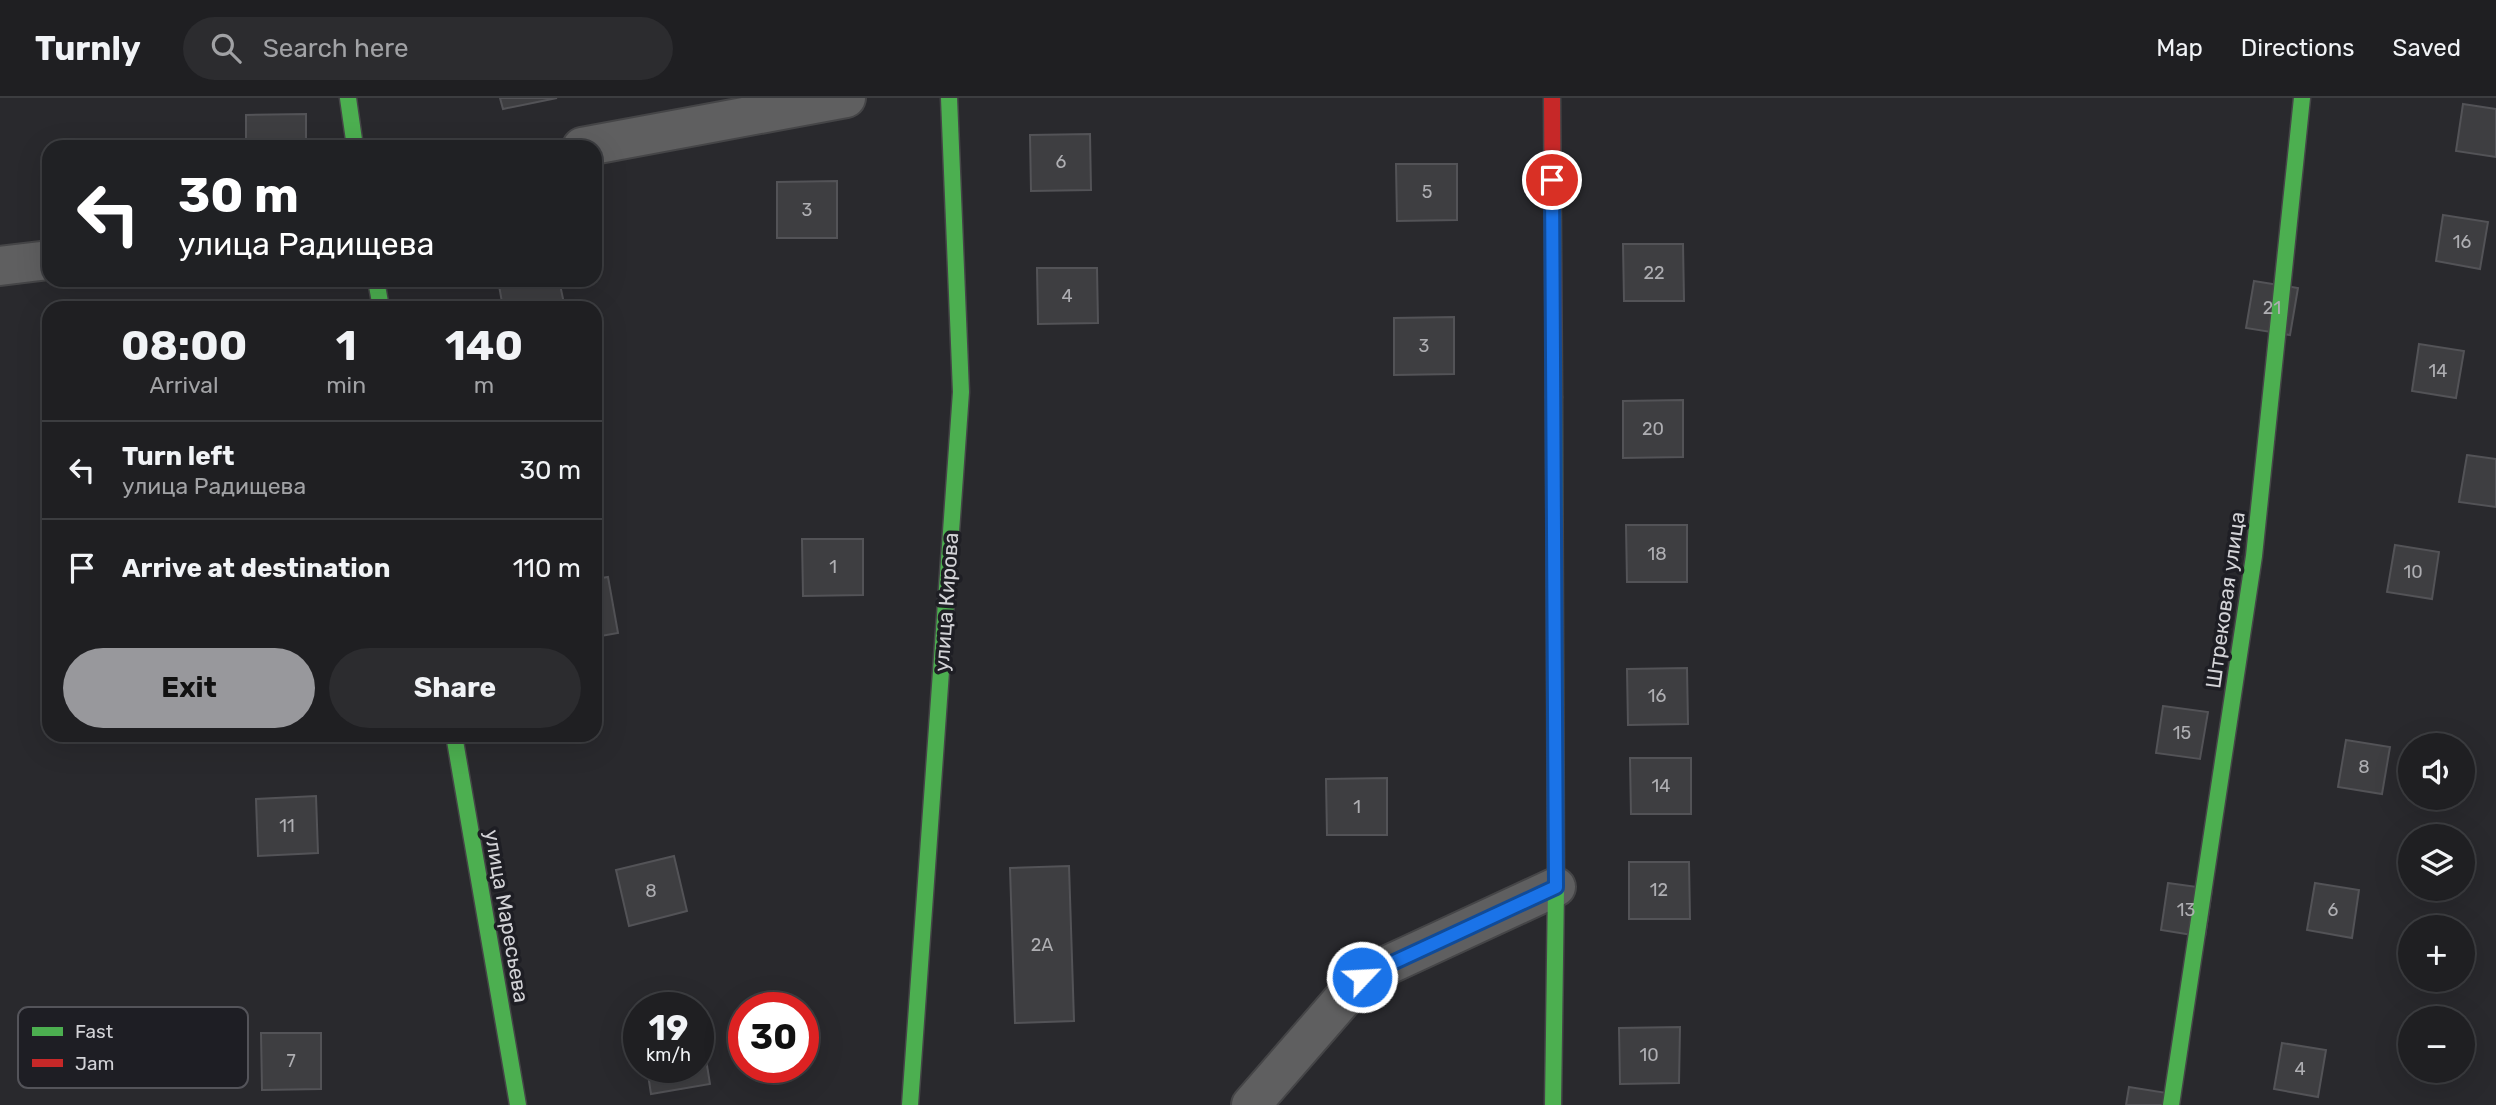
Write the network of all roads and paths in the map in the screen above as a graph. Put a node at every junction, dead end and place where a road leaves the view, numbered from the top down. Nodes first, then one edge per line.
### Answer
1 (348, 98) edge
2 (846, 98) edge
3 (949, 98) edge
4 (1552, 98) edge
5 (2302, 98) edge
6 (354, 140) edge
7 (602, 143) edge
8 (42, 261) edge
9 (0, 266) edge
10 (455, 742) edge
11 (1556, 887) junction
12 (518, 1105) edge
13 (910, 1105) edge
14 (1251, 1105) edge
15 (1553, 1105) edge
16 (2171, 1105) edge

1 - 6 street
2 - 7 street
3 - 13 street, улица Кирова
4 - 11 street
5 - 16 street, Штрековая улица
8 - 9 street
10 - 12 street, улица Маресьева
11 - 14 street
11 - 15 street

